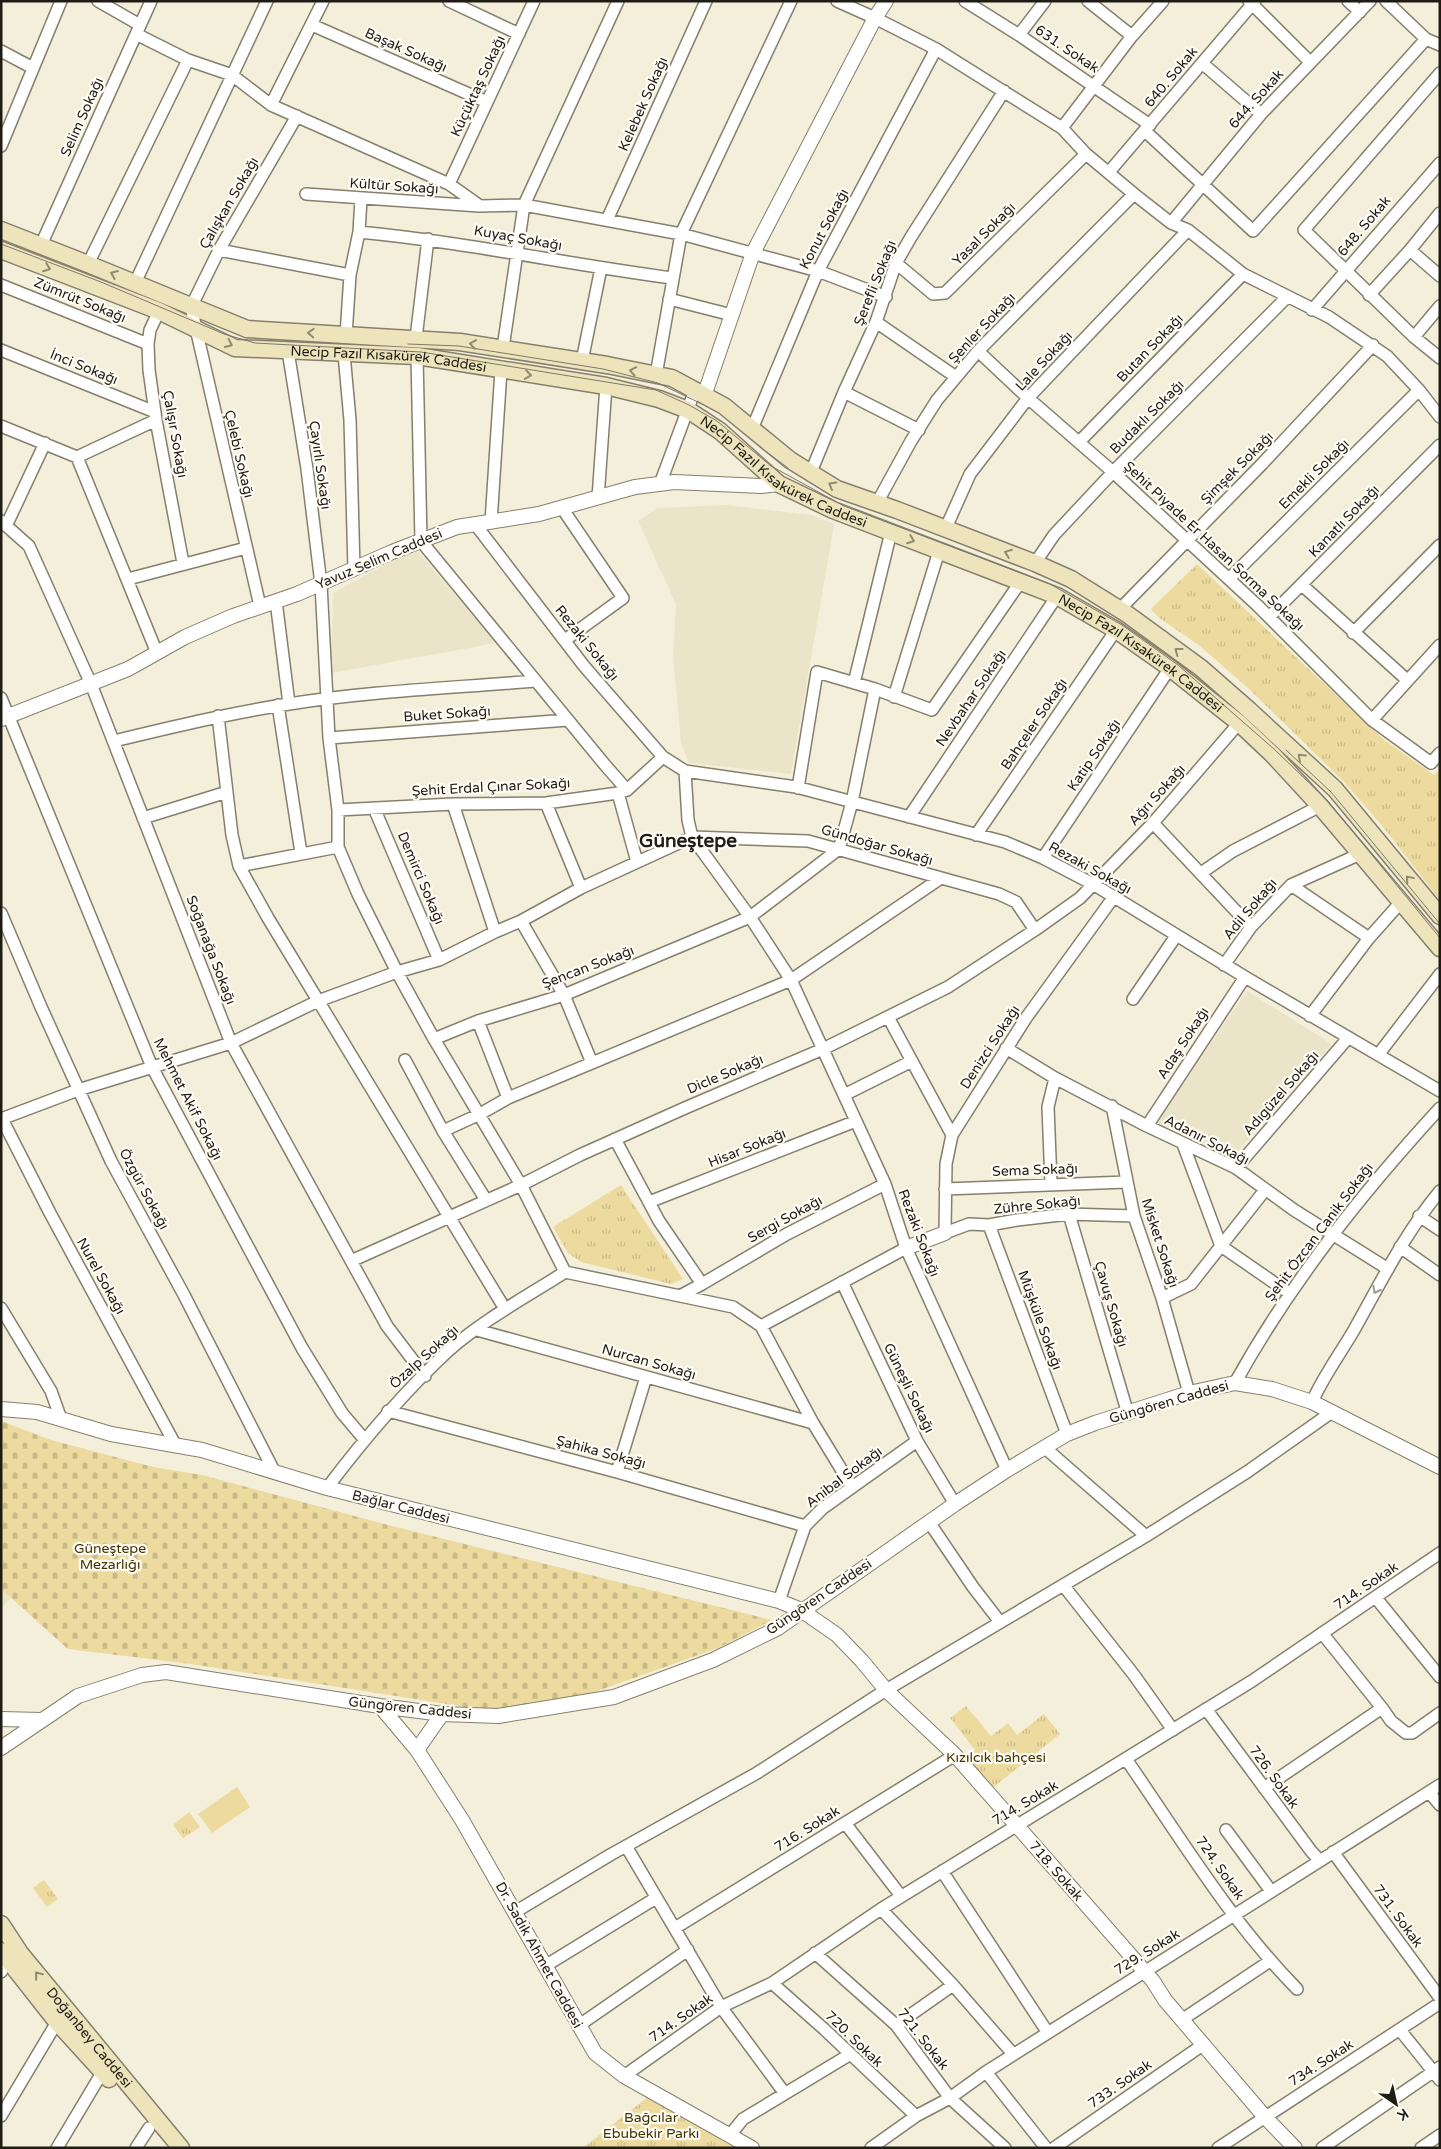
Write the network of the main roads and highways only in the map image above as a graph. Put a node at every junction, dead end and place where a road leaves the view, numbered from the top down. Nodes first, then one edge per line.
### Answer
1 (1, 230) edge
2 (1, 250) edge
3 (1440, 916) edge
4 (1440, 948) edge
5 (1, 1924) edge
6 (4, 1961) edge
7 (166, 2148) edge
8 (181, 2148) edge

3 -> 1 main road, Necip Fazıl Kısakürek Caddesi
2 -> 4 main road, Necip Fazıl Kısakürek Caddesi
8 -> 5 main road, Doğanbey Caddesi
6 - 7 main road, Doğanbey Caddesi

